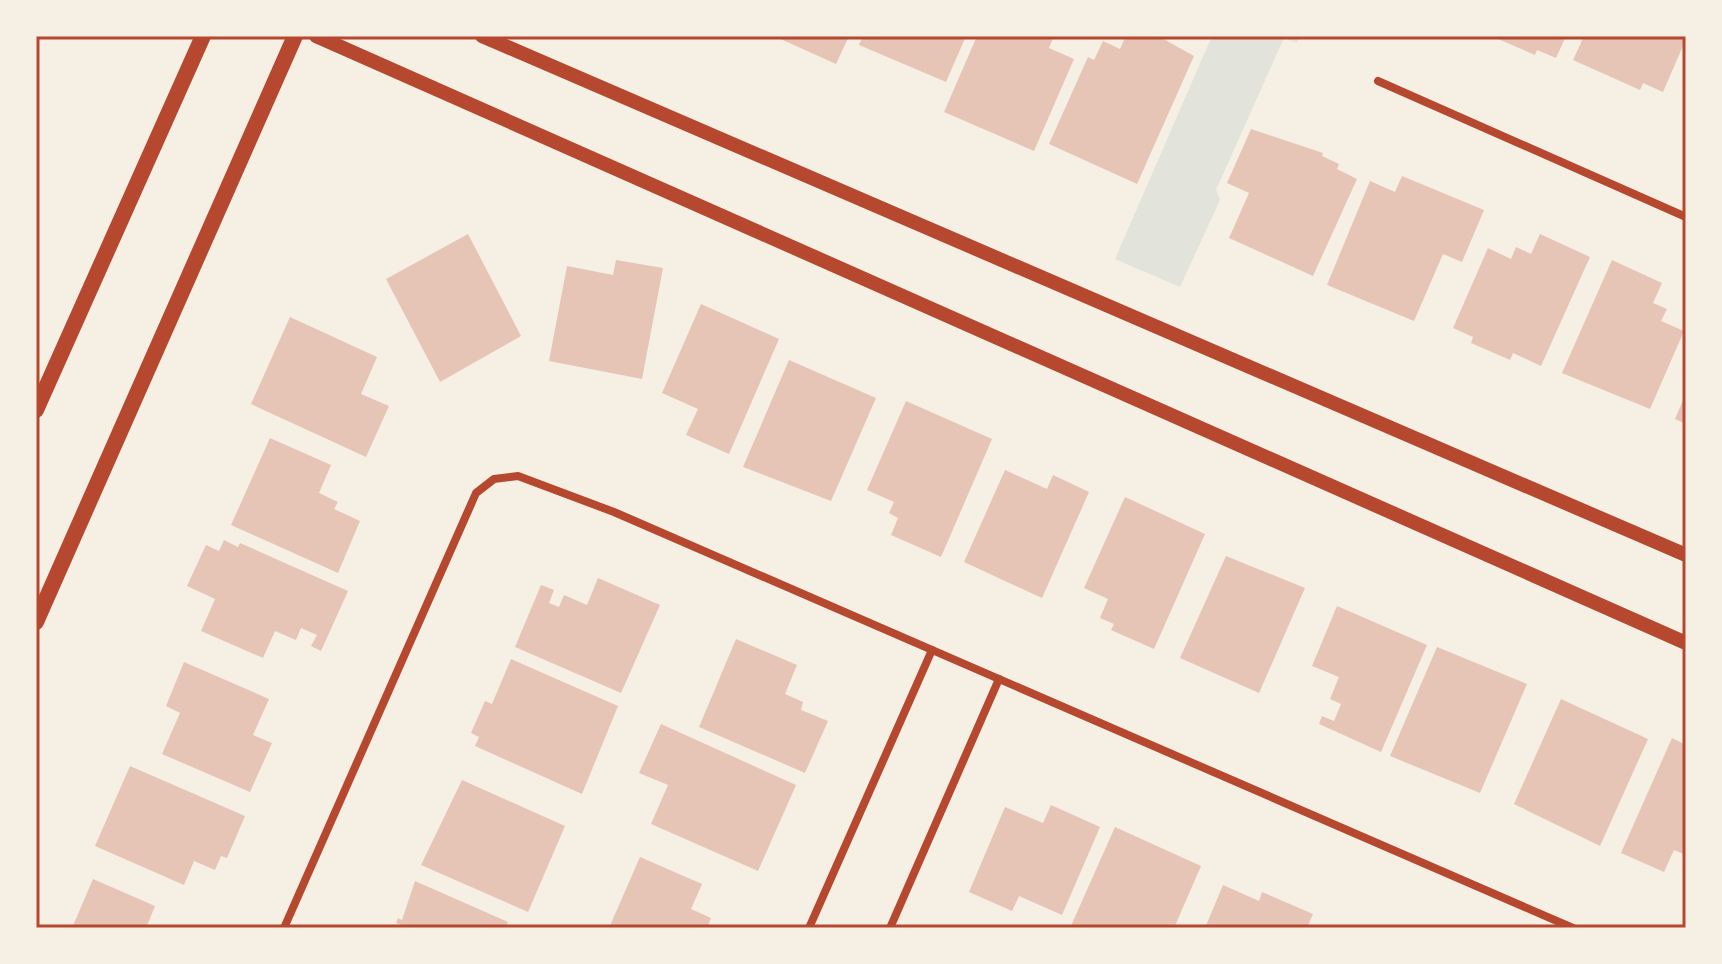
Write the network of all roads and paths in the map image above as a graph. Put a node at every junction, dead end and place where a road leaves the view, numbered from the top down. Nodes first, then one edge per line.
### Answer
1 (203, 36) edge
2 (295, 36) edge
3 (316, 36) edge
4 (482, 36) edge
5 (1378, 81) dead end
6 (1686, 217) edge
7 (36, 410) edge
8 (1686, 555) edge
9 (36, 622) edge
10 (1686, 643) edge
11 (932, 650) junction
12 (999, 679) junction
13 (284, 928) edge
14 (809, 928) edge
15 (890, 928) edge
16 (1573, 928) edge

1 - 7 main road
2 - 9 main road
3 - 10 street
4 - 8 street
5 - 6 street
11 - 12 street
11 - 13 street
11 - 14 street
12 - 15 street
12 - 16 street

